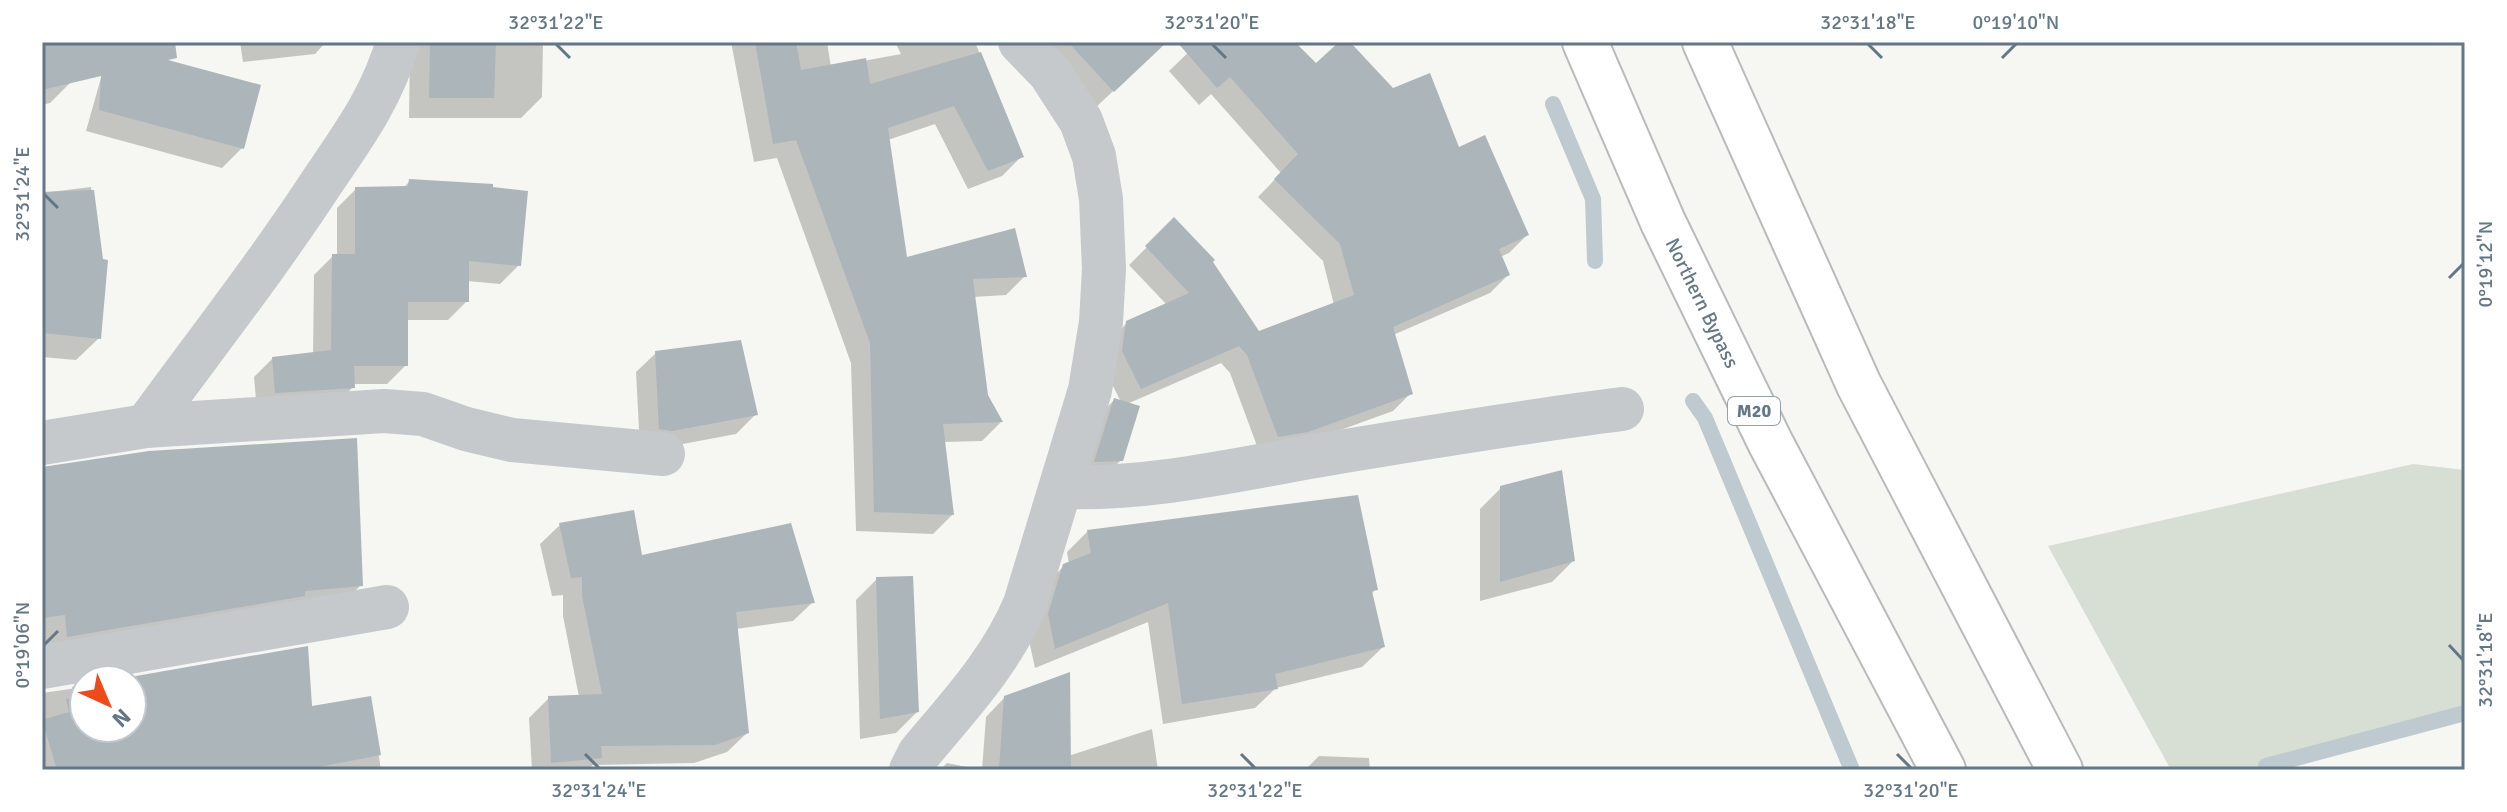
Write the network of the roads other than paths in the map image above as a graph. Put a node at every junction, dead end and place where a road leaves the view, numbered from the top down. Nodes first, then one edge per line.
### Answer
1 (398, 42) edge
2 (1020, 42) edge
3 (1585, 42) edge
4 (1705, 42) edge
5 (1622, 409) dead end
6 (146, 426) junction
7 (42, 443) edge
8 (663, 454) dead end
9 (1061, 487) junction
10 (387, 607) dead end
11 (42, 667) edge
12 (911, 770) edge
13 (1943, 770) edge
14 (2060, 770) edge

1 - 6 street
2 - 9 street
3 - 13 highway, Northern Bypass / M20
4 - 14 highway
5 - 9 street
6 - 7 street
6 - 8 street
9 - 12 street
10 - 11 street

